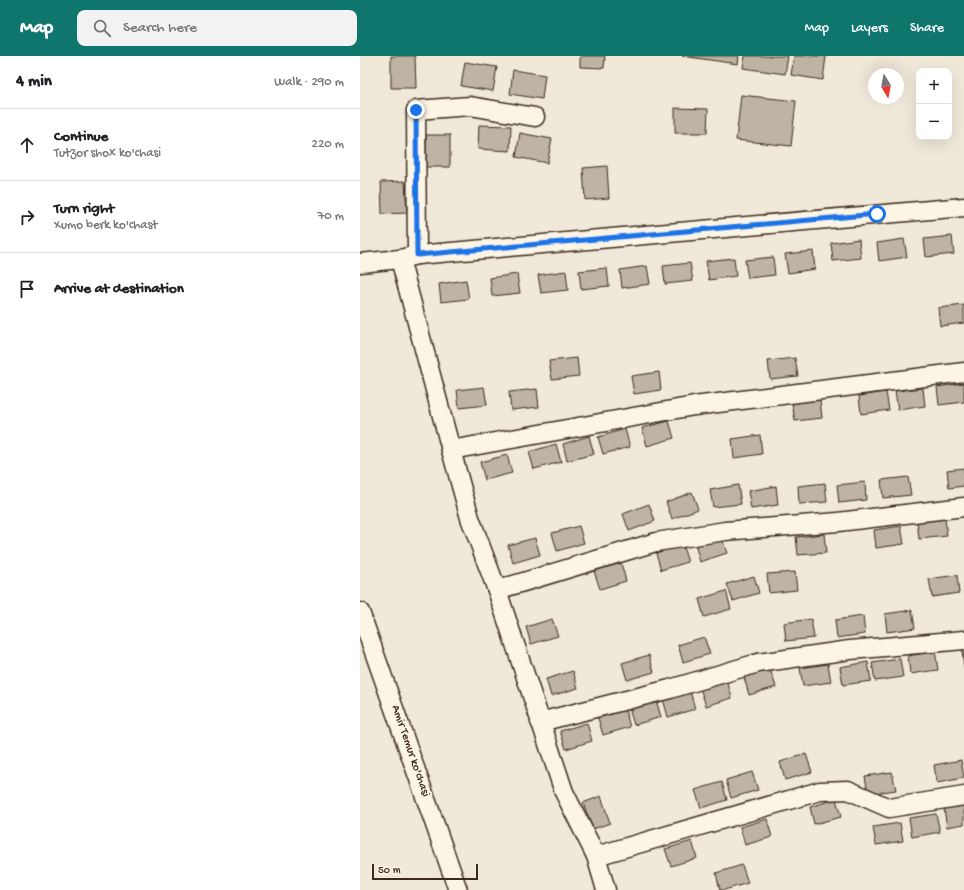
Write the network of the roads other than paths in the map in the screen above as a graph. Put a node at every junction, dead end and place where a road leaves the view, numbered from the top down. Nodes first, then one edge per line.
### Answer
1 (535, 117) dead end
2 (964, 207) edge
3 (409, 257) junction
4 (360, 263) edge
5 (964, 372) edge
6 (451, 450) junction
7 (964, 507) edge
8 (497, 590) junction
9 (360, 612) edge
10 (964, 640) edge
11 (540, 722) junction
12 (964, 796) edge
13 (596, 856) junction
14 (458, 890) edge
15 (606, 890) edge

1 - 3 street
2 - 3 street
3 - 4 street
3 - 6 street
5 - 6 street
6 - 8 street
7 - 8 street
8 - 11 street
9 - 14 street, Amir Temur ko'chasi
10 - 11 street
11 - 13 street
12 - 13 street
13 - 15 street

